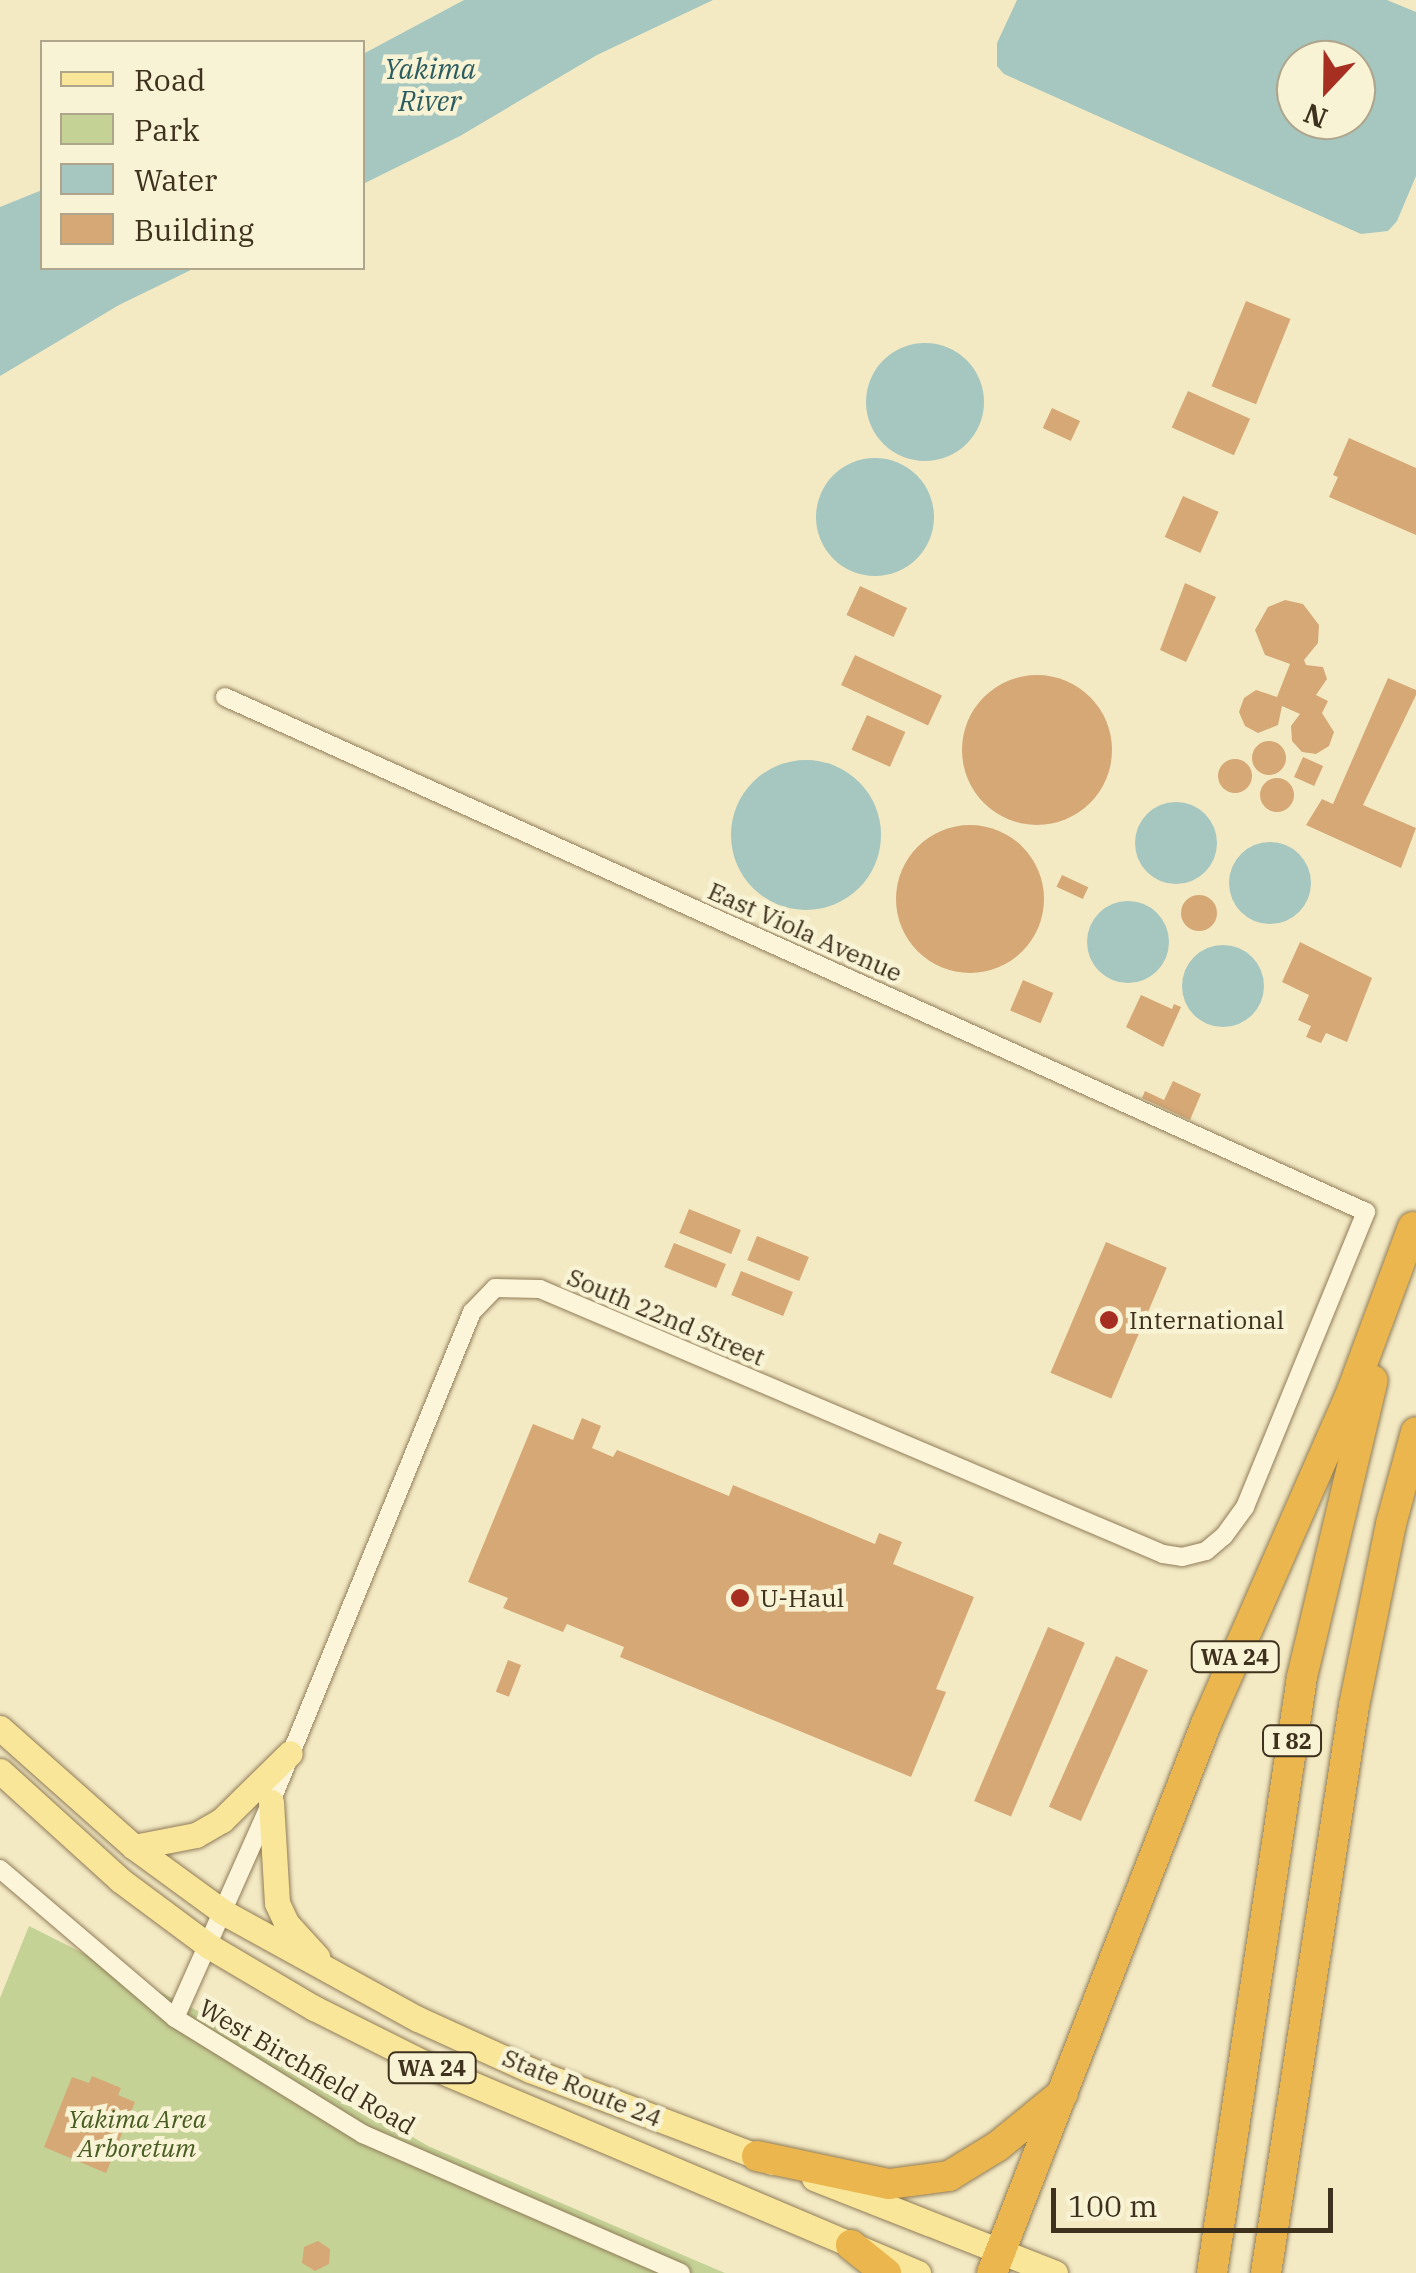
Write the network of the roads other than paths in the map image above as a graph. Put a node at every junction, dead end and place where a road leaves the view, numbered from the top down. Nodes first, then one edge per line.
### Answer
1 (224, 697) dead end
2 (1366, 1212) joint
3 (1414, 1223) edge
4 (1416, 1432) edge
5 (0, 1728) edge
6 (290, 1754) junction
7 (0, 1771) edge
8 (271, 1802) junction
9 (134, 1847) junction
10 (0, 1869) edge
11 (223, 1912) junction
12 (209, 1946) junction
13 (325, 1969) junction
14 (174, 2018) junction
15 (1065, 2091) junction
16 (758, 2156) junction
17 (851, 2244) junction
18 (997, 2261) edge
19 (681, 2273) edge
20 (886, 2273) edge
21 (918, 2273) edge
22 (1056, 2273) edge
23 (1212, 2273) edge
24 (1266, 2273) edge

1 - 2 street, East Viola Avenue
2 - 6 street, South 22nd Street
3 - 15 highway, WA 24
3 - 23 highway, I 82
4 - 24 highway, I 82
5 - 9 main road, State Route 24 / WA 24
6 - 8 street, South 22nd Street
6 - 9 main road
7 - 12 main road, State Route 24 / WA 24
8 - 11 street, South 22nd Street
8 - 13 main road
9 - 11 main road, State Route 24 / WA 24
10 - 14 street, West Birchfield Road
11 - 12 street, South 22nd Street
11 - 13 main road, State Route 24 / WA 24
12 - 14 street, South 22nd Street
12 - 17 main road, State Route 24 / WA 24
13 - 16 main road, State Route 24 / WA 24
14 - 19 street, West Birchfield Road
15 - 16 highway, WA 24
15 - 18 highway
16 - 18 main road, State Route 24 / WA 24
17 - 20 highway, WA 24
17 - 21 main road, State Route 24 / WA 24
18 - 22 main road, WA 24

